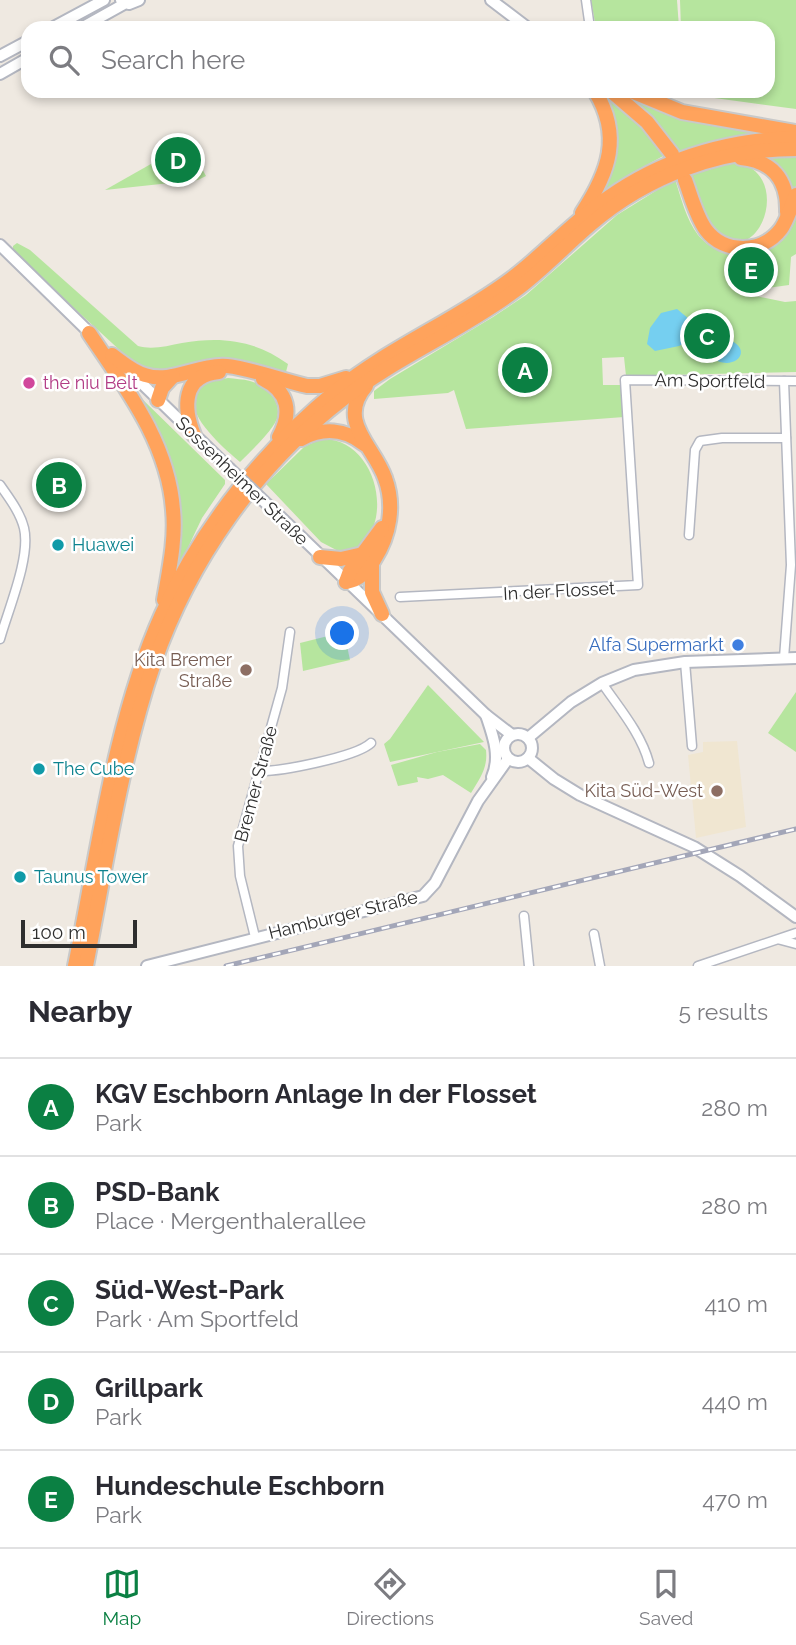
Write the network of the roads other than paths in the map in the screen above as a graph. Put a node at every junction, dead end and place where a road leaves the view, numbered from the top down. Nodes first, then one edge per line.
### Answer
1 (104, 0) edge
2 (139, 0) edge
3 (491, 0) edge
4 (586, 0) edge
5 (124, 2) edge
6 (65, 21) edge
7 (93, 21) edge
8 (519, 21) edge
9 (589, 21) edge
10 (21, 46) edge
11 (0, 56) edge
12 (21, 62) edge
13 (0, 74) edge
14 (598, 98) edge
15 (619, 98) edge
16 (649, 98) edge
17 (796, 132) edge
18 (796, 138) edge
19 (796, 149) edge
20 (672, 154) dead end
21 (725, 156) junction
22 (685, 180) dead end
23 (796, 195) edge
24 (787, 217) junction
25 (573, 225) junction
26 (0, 245) edge
27 (89, 333) junction
28 (113, 355) junction
29 (379, 373) junction
30 (358, 374) junction
31 (173, 376) junction
32 (625, 380) joint
33 (796, 381) edge
34 (784, 382) junction
35 (158, 400) junction
36 (194, 435) junction
37 (786, 438) junction
38 (291, 444) junction
39 (367, 446) junction
40 (272, 449) junction
41 (0, 485) edge
42 (689, 535) dead end
43 (320, 557) junction
44 (368, 559) junction
45 (346, 582) junction
46 (400, 597) dead end
47 (382, 614) junction
48 (161, 616) junction
49 (290, 632) dead end
50 (0, 639) edge
51 (790, 658) edge
52 (685, 662) junction
53 (602, 683) junction
54 (486, 715) junction
55 (528, 738) junction
56 (508, 739) junction
57 (371, 743) dead end
58 (692, 746) dead end
59 (528, 758) junction
60 (508, 759) junction
61 (649, 763) dead end
62 (258, 771) junction
63 (488, 785) junction
64 (792, 915) edge
65 (524, 916) dead end
66 (796, 927) edge
67 (796, 933) edge
68 (594, 934) dead end
69 (255, 937) junction
70 (778, 939) junction
71 (796, 944) edge
72 (75, 966) edge
73 (86, 966) edge
74 (147, 966) edge
75 (529, 966) edge
76 (600, 966) edge
77 (698, 966) edge

1 - 6 street
2 - 5 street
3 - 8 street
4 - 9 street
5 - 7 street
10 - 11 street
12 - 13 street
14 - 25 highway
15 - 20 highway
16 - 17 highway
18 - 25 highway
19 - 21 highway
21 - 24 highway
21 - 29 highway
22 - 24 highway
23 - 24 highway
25 - 30 highway
26 - 27 street, Sossenheimer Straße
27 - 28 street, Sossenheimer Straße
27 - 48 highway
28 - 31 highway
28 - 35 street, Sossenheimer Straße
29 - 38 highway
29 - 39 highway
30 - 31 highway
30 - 40 highway
31 - 35 highway
32 - 34 street, Am Sportfeld
32 - 46 street, In der Flosset
33 - 34 street, Am Sportfeld
34 - 37 street
35 - 36 street, Sossenheimer Straße
36 - 40 highway
36 - 43 street, Sossenheimer Straße, bridge
37 - 42 street
37 - 51 street
38 - 39 highway
38 - 73 highway
39 - 44 highway
40 - 48 highway
41 - 50 street
43 - 44 highway
43 - 45 street, Sossenheimer Straße
44 - 45 highway
44 - 47 highway
45 - 47 street, Sossenheimer Straße
47 - 54 street, Sossenheimer Straße
48 - 72 highway
49 - 62 street, Bremer Straße
51 - 52 street
52 - 53 street
52 - 58 street
53 - 55 street
53 - 61 street
54 - 56 street, Sossenheimer Straße
54 - 63 street
55 - 56 street, Sossenheimer Straße
55 - 59 street
56 - 60 street
57 - 62 street
59 - 60 street
59 - 64 street
60 - 63 street, Hamburger Straße
62 - 69 street, Bremer Straße
63 - 69 street, Hamburger Straße
64 - 66 street
65 - 75 street
67 - 70 street
68 - 76 street
69 - 74 street, Hamburger Straße
70 - 71 street
70 - 77 street

